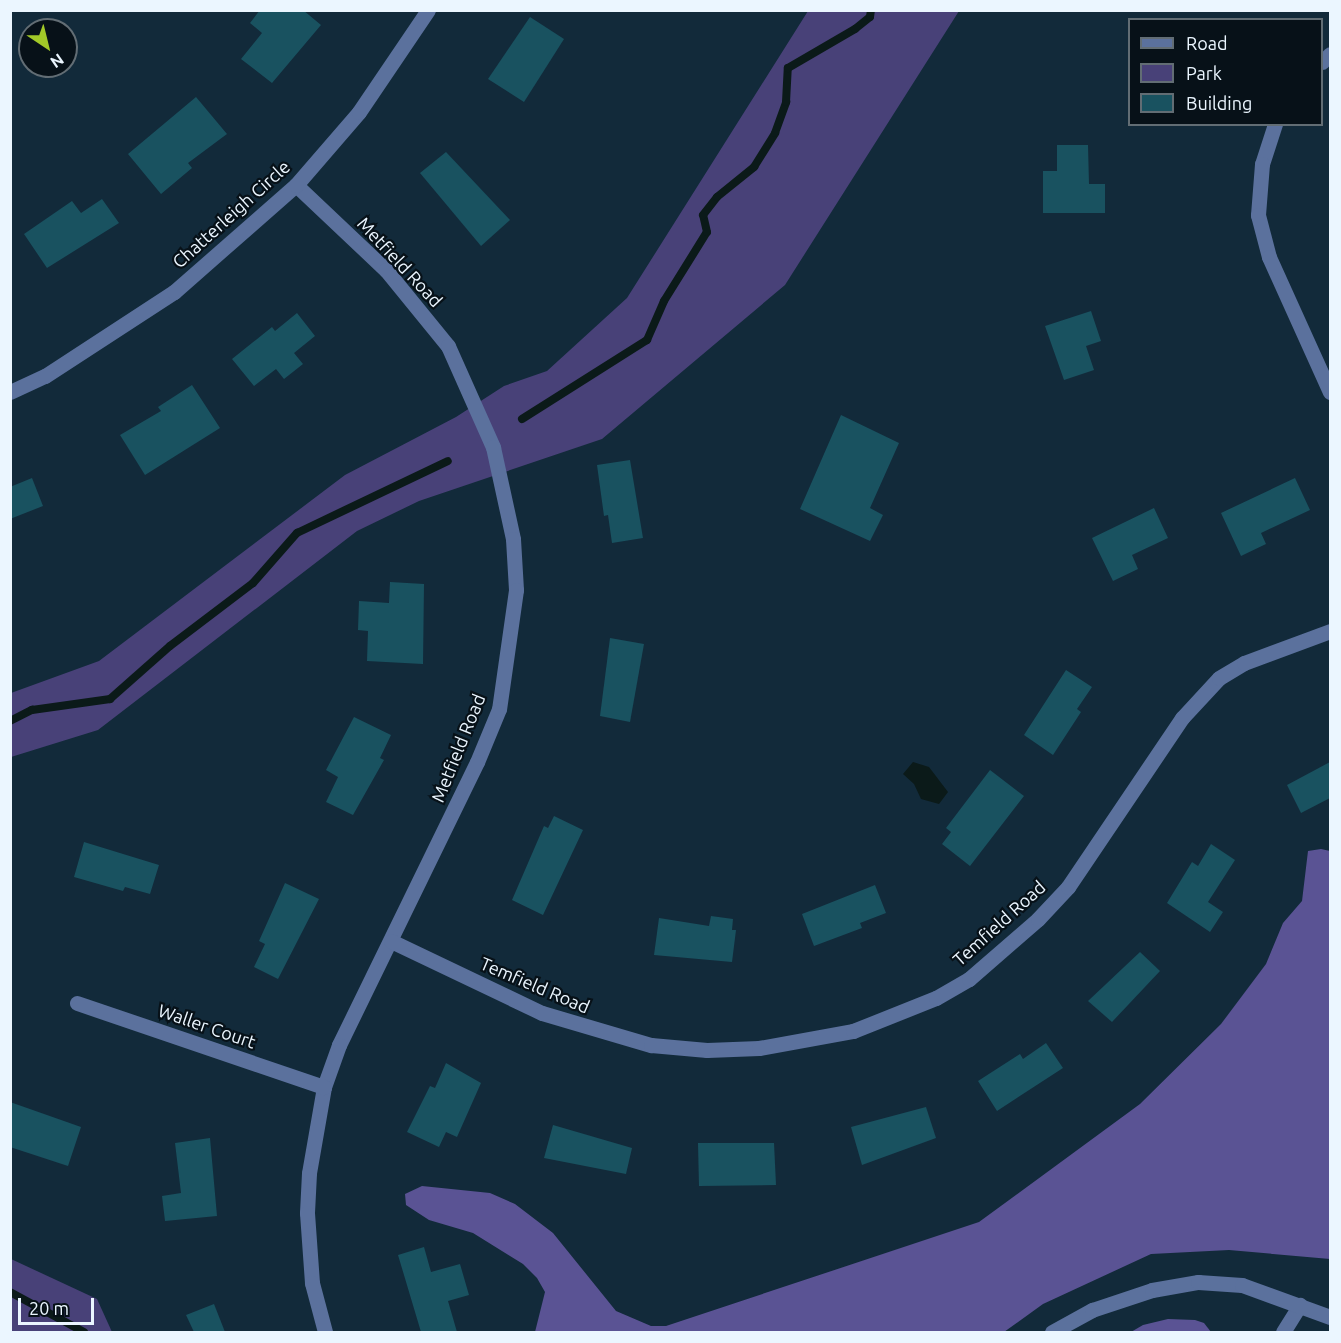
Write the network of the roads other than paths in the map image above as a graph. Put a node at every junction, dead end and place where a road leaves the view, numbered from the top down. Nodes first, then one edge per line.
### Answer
1 (428, 10) edge
2 (1274, 126) edge
3 (296, 186) junction
4 (10, 392) edge
5 (1330, 392) edge
6 (1330, 631) edge
7 (392, 940) junction
8 (77, 1003) dead end
9 (324, 1087) junction
10 (1300, 1305) junction
11 (1330, 1317) edge
12 (325, 1332) edge
13 (1052, 1332) edge
14 (1283, 1332) edge

1 - 3 street, Chatterleigh Circle
2 - 5 street
3 - 4 street, Chatterleigh Circle
3 - 7 street, Metfield Road
6 - 7 street, Temfield Road
7 - 9 street, Metfield Road
8 - 9 street, Waller Court
9 - 12 street, Metfield Road
10 - 11 street
10 - 13 street
10 - 14 street

